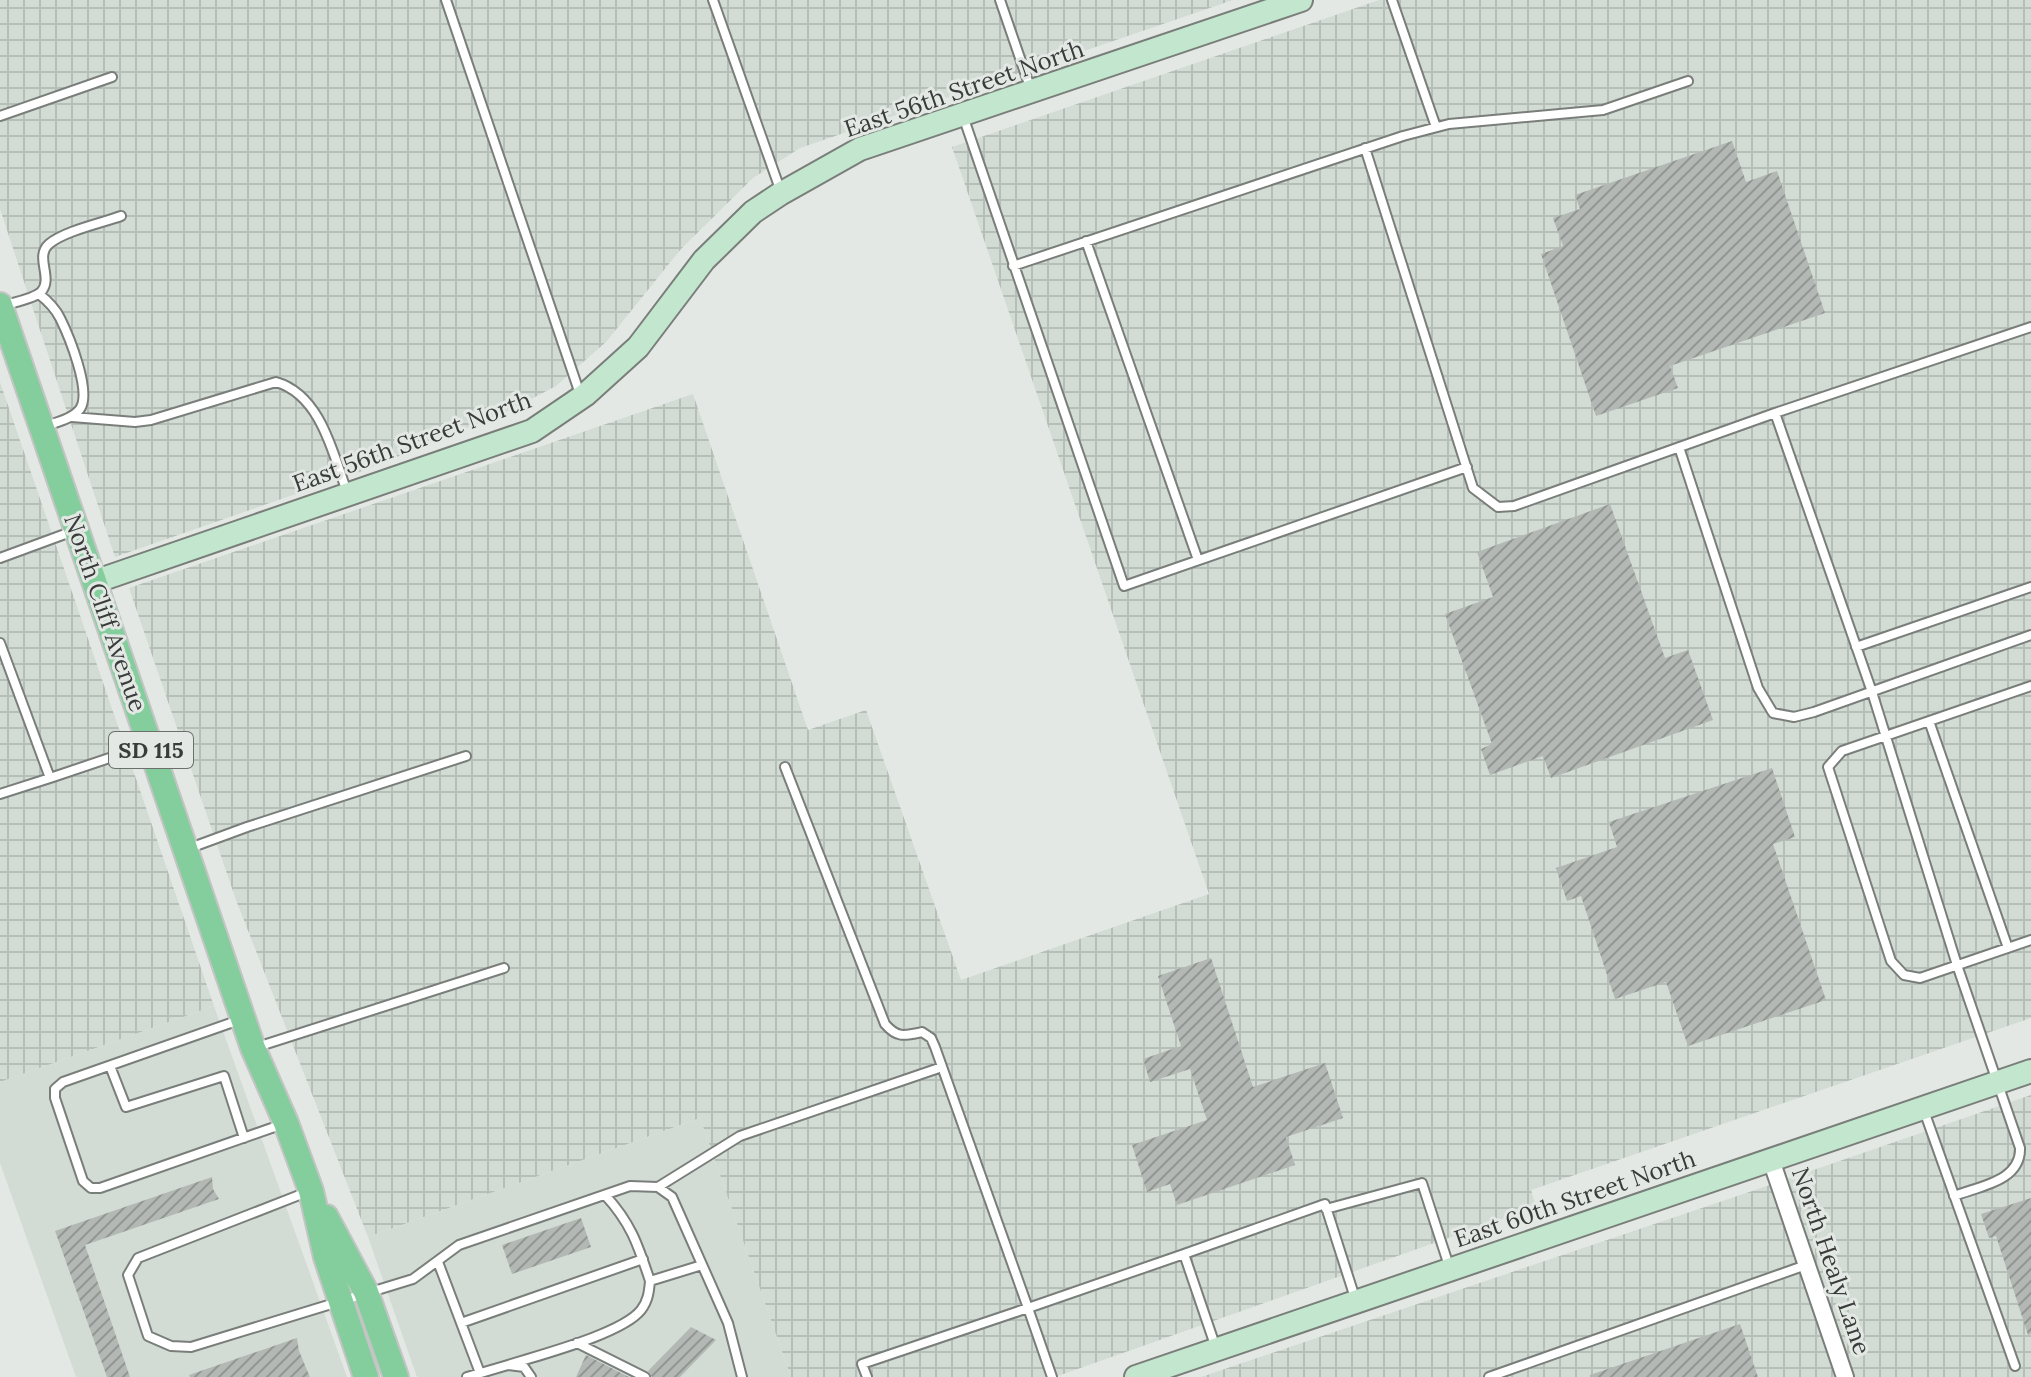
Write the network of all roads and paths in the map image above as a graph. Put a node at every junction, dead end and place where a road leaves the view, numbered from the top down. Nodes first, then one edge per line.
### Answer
1 (446, 0) edge
2 (713, 0) edge
3 (1000, 0) edge
4 (1301, 0) edge
5 (1392, 0) edge
6 (112, 77) dead end
7 (1688, 81) dead end
8 (1032, 92) junction
9 (963, 115) junction
10 (0, 116) edge
11 (1436, 127) junction
12 (1365, 148) junction
13 (782, 193) junction
14 (121, 216) dead end
15 (1086, 241) junction
16 (1013, 266) junction
17 (39, 294) junction
18 (0, 306) edge
19 (2031, 327) edge
20 (581, 397) junction
21 (1775, 413) junction
22 (72, 417) junction
23 (42, 428) junction
24 (1679, 447) junction
25 (1467, 467) junction
26 (348, 494) junction
27 (77, 530) junction
28 (0, 558) edge
29 (1198, 560) junction
30 (94, 582) junction
31 (2031, 587) edge
32 (2031, 635) edge
33 (0, 643) edge
34 (1856, 647) junction
35 (2031, 686) edge
36 (1872, 692) junction
37 (1929, 721) junction
38 (1886, 734) junction
39 (149, 744) junction
40 (466, 756) dead end
41 (785, 767) dead end
42 (50, 778) junction
43 (0, 794) edge
44 (185, 850) junction
45 (2031, 940) edge
46 (2008, 948) junction
47 (1957, 965) junction
48 (504, 968) dead end
49 (243, 1019) junction
50 (253, 1048) junction
51 (110, 1066) junction
52 (942, 1067) junction
53 (2031, 1071) edge
54 (1997, 1082) junction
55 (1923, 1108) junction
56 (286, 1123) junction
57 (244, 1138) junction
58 (1771, 1160) junction
59 (658, 1187) junction
60 (311, 1191) junction
61 (605, 1195) junction
62 (1954, 1196) junction
63 (1326, 1209) junction
64 (1184, 1254) junction
65 (643, 1259) junction
66 (438, 1262) junction
67 (702, 1265) junction
68 (1806, 1265) junction
69 (1450, 1270) junction
70 (650, 1281) junction
71 (366, 1292) junction
72 (340, 1301) junction
73 (1357, 1301) junction
74 (1028, 1308) junction
75 (461, 1323) junction
76 (577, 1343) junction
77 (1216, 1350) junction
78 (508, 1365) junction
79 (2015, 1366) dead end
80 (1170, 1372) edge
81 (480, 1373) junction
82 (366, 1377) edge
83 (396, 1377) edge
84 (467, 1377) edge
85 (531, 1377) edge
86 (645, 1377) edge
87 (742, 1377) edge
88 (867, 1377) edge
89 (1052, 1377) edge
90 (1136, 1377) edge
91 (1489, 1377) edge
92 (1845, 1377) edge

1 - 20 lane
2 - 13 lane
3 - 8 lane
4 - 8 street, East 56th Street North
5 - 11 lane
6 - 10 lane
7 - 11 lane
8 - 9 street, East 56th Street North
9 - 13 street, East 56th Street North
9 - 16 lane
11 - 12 lane
12 - 15 lane
12 - 25 lane
13 - 20 street, East 56th Street North
14 - 17 lane
15 - 16 lane
15 - 29 lane
16 - 29 lane
17 - 18 lane
17 - 22 lane
18 - 23 main road, North Cliff Avenue / SD 115
19 - 21 lane
20 - 26 street, East 56th Street North
21 - 24 lane
21 - 34 lane
22 - 23 lane
22 - 26 lane
23 - 27 main road, North Cliff Avenue / SD 115
24 - 25 lane
24 - 36 lane
25 - 29 lane
26 - 30 street, East 56th Street North
27 - 28 lane
27 - 30 main road, North Cliff Avenue / SD 115
30 - 39 main road, North Cliff Avenue / SD 115
31 - 34 lane
32 - 36 lane
33 - 42 lane
34 - 36 lane
35 - 37 lane
36 - 38 lane
37 - 38 lane
37 - 46 lane
38 - 47 lane
38 - 47 lane
39 - 42 lane
39 - 44 main road, North Cliff Avenue / SD 115
40 - 44 lane
41 - 52 lane
42 - 43 lane
44 - 49 main road, North Cliff Avenue / SD 115
45 - 46 lane
46 - 47 lane
47 - 54 lane
48 - 50 lane
49 - 50 main road, North Cliff Avenue / SD 115
49 - 51 lane
50 - 56 main road, North Cliff Avenue / SD 115
51 - 57 lane
51 - 57 lane
52 - 59 lane
52 - 74 lane
53 - 54 street, East 60th Street North
54 - 55 street, East 60th Street North
54 - 62 lane
55 - 58 street, East 60th Street North
55 - 62 lane
56 - 57 lane
56 - 60 main road, North Cliff Avenue / SD 115
58 - 68 street, North Healy Lane
58 - 69 street, East 60th Street North
59 - 61 lane
59 - 67 lane
60 - 71 main road, North Cliff Avenue / SD 115
60 - 72 main road, North Cliff Avenue / SD 115
60 - 72 lane
61 - 65 lane
61 - 66 lane
62 - 79 lane
63 - 64 lane
63 - 69 lane
63 - 73 lane
64 - 74 lane
64 - 77 lane
65 - 70 lane
65 - 75 lane
66 - 71 lane
66 - 75 lane
67 - 70 lane
67 - 87 lane
68 - 91 lane
68 - 92 street, North Healy Lane
69 - 73 street, East 60th Street North
70 - 76 lane
71 - 72 lane
71 - 83 main road, North Cliff Avenue / SD 115
72 - 82 main road, North Cliff Avenue / SD 115
73 - 77 street, East 60th Street North
74 - 88 lane
74 - 89 lane
75 - 81 lane
76 - 78 lane
76 - 86 lane
77 - 80 street, East 60th Street North
78 - 81 lane
78 - 85 lane
80 - 90 street, East 60th Street North
81 - 84 lane

